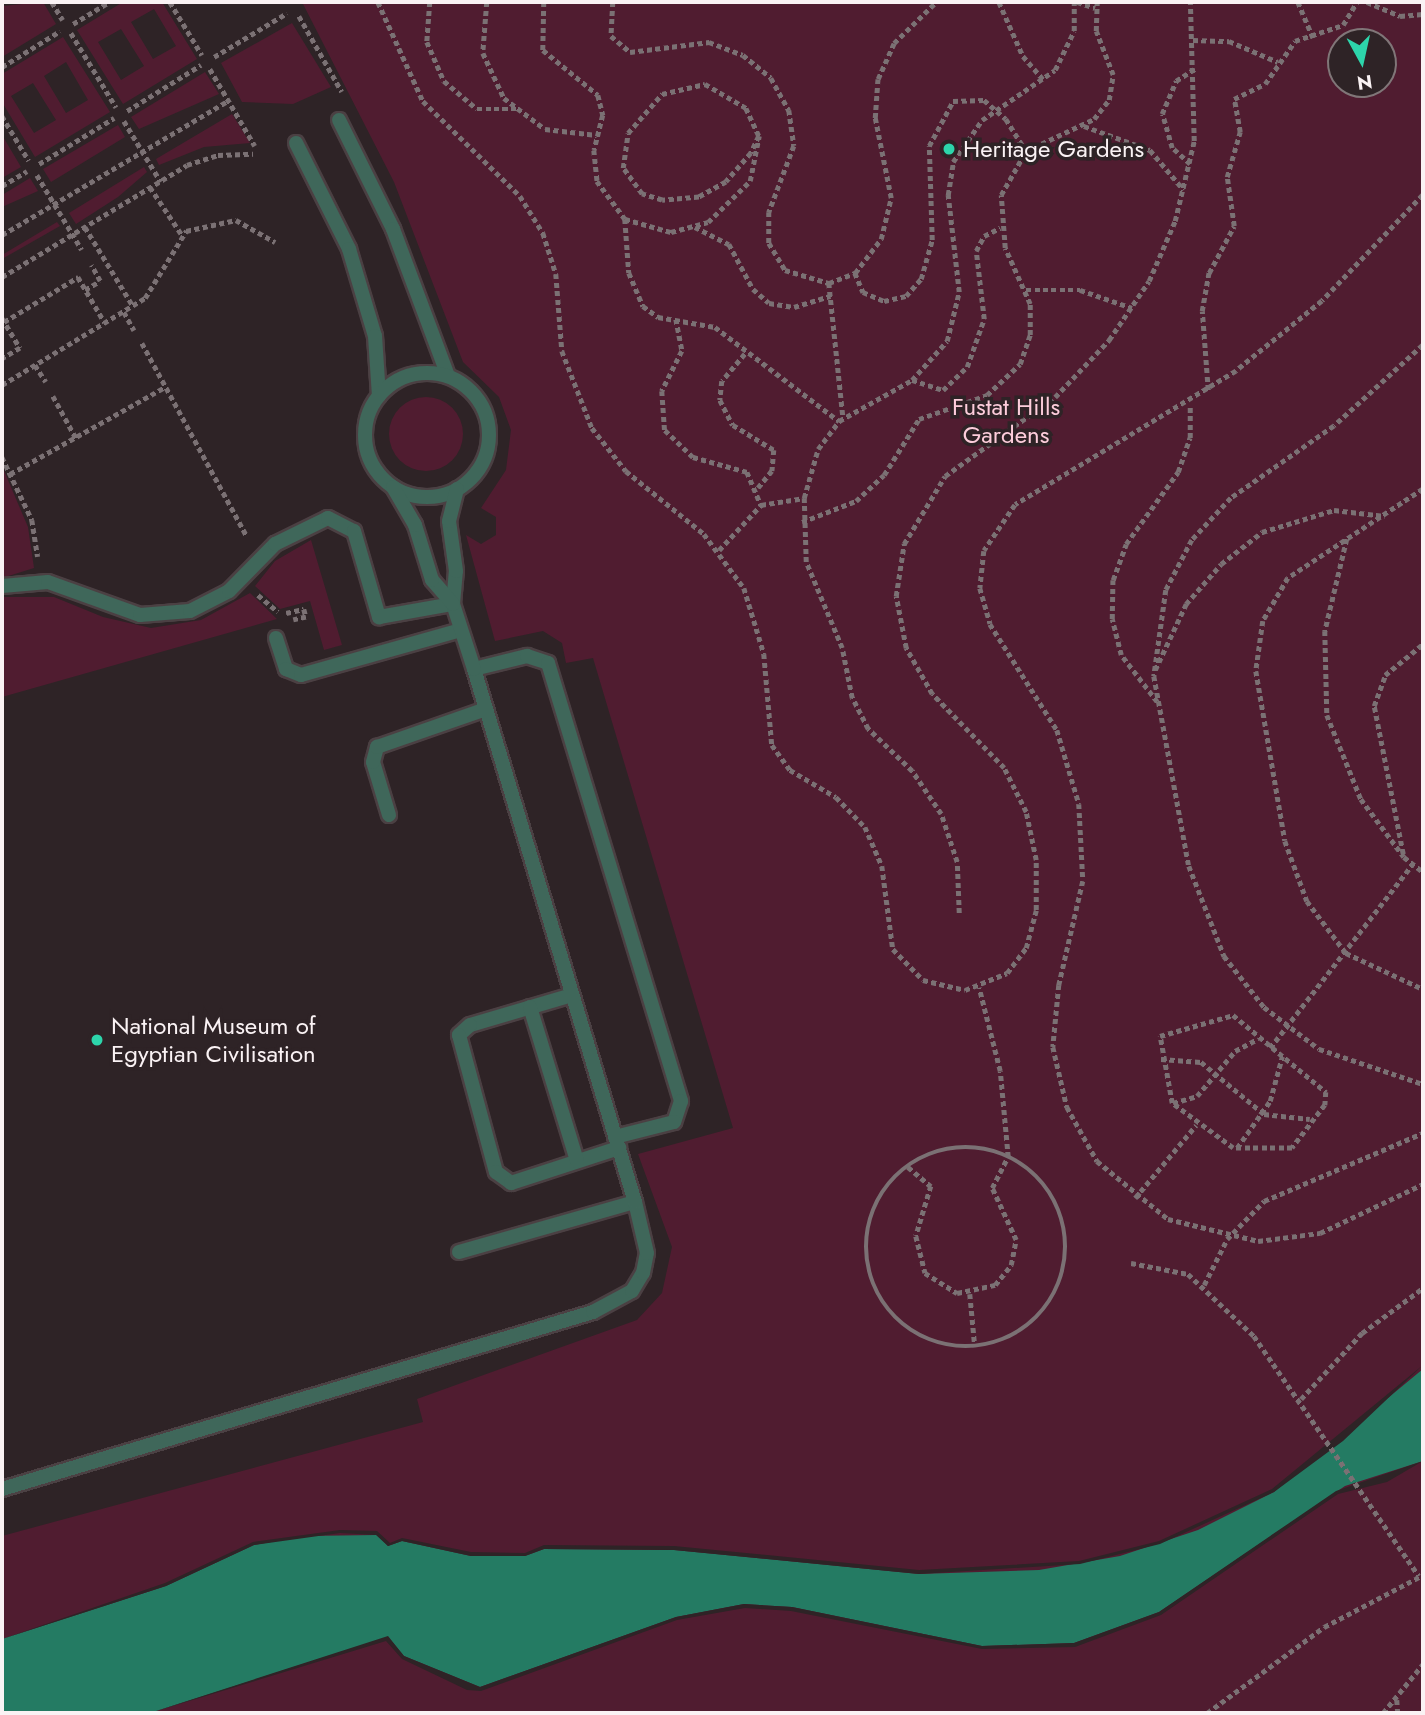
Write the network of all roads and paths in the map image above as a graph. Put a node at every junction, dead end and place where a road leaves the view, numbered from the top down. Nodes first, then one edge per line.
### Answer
1 (52, 2) edge
2 (109, 2) edge
3 (170, 2) edge
4 (378, 2) edge
5 (430, 2) edge
6 (487, 2) edge
7 (544, 2) edge
8 (612, 2) edge
9 (936, 2) edge
10 (999, 2) edge
11 (1075, 2) edge
12 (1097, 2) edge
13 (1190, 2) edge
14 (1298, 2) edge
15 (1357, 2) edge
16 (1367, 2) edge
17 (1095, 8) junction
18 (287, 13) dead end
19 (1423, 14) edge
20 (299, 16) dead end
21 (63, 20) dead end
22 (73, 24) dead end
23 (60, 31) dead end
24 (71, 33) dead end
25 (1313, 38) junction
26 (1193, 40) junction
27 (202, 55) dead end
28 (214, 57) dead end
29 (1278, 62) junction
30 (201, 65) dead end
31 (2, 67) edge
32 (1196, 68) junction
33 (210, 69) dead end
34 (1045, 81) junction
35 (342, 92) dead end
36 (229, 100) junction
37 (116, 107) dead end
38 (516, 109) junction
39 (996, 109) junction
40 (127, 111) dead end
41 (2, 116) edge
42 (114, 118) dead end
43 (339, 120) dead end
44 (124, 121) dead end
45 (1083, 126) junction
46 (597, 135) junction
47 (759, 136) junction
48 (296, 143) dead end
49 (255, 146) dead end
50 (143, 151) junction
51 (1026, 151) junction
52 (253, 154) dead end
53 (29, 161) dead end
54 (39, 164) dead end
55 (1191, 164) junction
56 (27, 171) dead end
57 (37, 175) dead end
58 (161, 182) junction
59 (2, 187) edge
60 (150, 187) junction
61 (1185, 190) junction
62 (1423, 195) edge
63 (54, 204) junction
64 (625, 219) junction
65 (85, 227) junction
66 (695, 227) junction
67 (1000, 228) junction
68 (73, 234) junction
69 (2, 235) edge
70 (181, 235) junction
71 (275, 242) dead end
72 (82, 250) dead end
73 (91, 265) dead end
74 (855, 273) junction
75 (2, 277) edge
76 (830, 283) junction
77 (85, 290) junction
78 (1026, 290) junction
79 (830, 296) junction
80 (133, 306) junction
81 (1132, 308) junction
82 (124, 312) junction
83 (676, 319) junction
84 (3, 320) edge
85 (105, 323) junction
86 (134, 330) dead end
87 (142, 344) dead end
88 (1423, 345) edge
89 (745, 354) junction
90 (2, 359) edge
91 (35, 365) junction
92 (448, 376) junction
93 (912, 380) junction
94 (46, 382) dead end
95 (2, 385) edge
96 (165, 387) junction
97 (1208, 390) junction
98 (53, 396) dead end
99 (379, 396) junction
100 (1190, 403) junction
101 (841, 419) junction
102 (76, 438) junction
103 (2, 457) edge
104 (10, 474) junction
105 (393, 487) junction
106 (758, 488) junction
107 (457, 489) junction
108 (1423, 489) edge
109 (804, 498) junction
110 (761, 505) junction
111 (1386, 516) junction
112 (802, 522) junction
113 (1347, 538) junction
114 (719, 551) junction
115 (260, 560) junction
116 (40, 583) junction
117 (2, 586) edge
118 (453, 604) junction
119 (461, 631) junction
120 (276, 638) dead end
121 (1423, 644) edge
122 (474, 669) junction
123 (1154, 676) junction
124 (1157, 702) junction
125 (486, 709) junction
126 (389, 815) dead end
127 (1404, 857) junction
128 (1412, 865) junction
129 (1423, 872) edge
130 (959, 913) dead end
131 (1346, 953) junction
132 (979, 988) junction
133 (1423, 989) edge
134 (572, 995) junction
135 (530, 1007) junction
136 (1288, 1027) junction
137 (1258, 1039) junction
138 (1270, 1048) junction
139 (1282, 1058) junction
140 (1161, 1059) junction
141 (1219, 1071) junction
142 (1423, 1084) edge
143 (1172, 1103) junction
144 (1264, 1114) junction
145 (1310, 1119) junction
146 (1196, 1125) junction
147 (1423, 1133) edge
148 (617, 1143) junction
149 (1237, 1148) junction
150 (1008, 1157) junction
151 (577, 1161) junction
152 (907, 1167) junction
153 (1423, 1184) edge
154 (1135, 1198) junction
155 (635, 1202) junction
156 (1227, 1239) junction
157 (459, 1252) dead end
158 (1131, 1263) dead end
159 (1204, 1285) junction
160 (1423, 1289) edge
161 (971, 1294) junction
162 (975, 1347) junction
163 (1301, 1399) junction
164 (2, 1489) edge
165 (1421, 1575) edge
166 (1423, 1664) edge
167 (1397, 1700) junction
168 (1207, 1713) edge
169 (1383, 1713) edge
170 (1398, 1713) edge

1 - 21 path
2 - 22 path
3 - 27 path
4 - 114 path
5 - 38 path
6 - 38 path
7 - 46 path
8 - 76 path
9 - 74 path
10 - 34 path
11 - 17 path
11 - 34 path
12 - 17 path
13 - 26 path
14 - 25 path
15 - 25 path
16 - 19 path
17 - 45 path
18 - 28 path
20 - 35 path
23 - 31 path
24 - 37 path
25 - 29 path
26 - 29 path
26 - 32 path
29 - 97 path
30 - 40 path
32 - 55 path
32 - 55 path
33 - 36 path
34 - 39 path
36 - 49 path
36 - 50 path
38 - 46 path
39 - 51 path
39 - 74 path
39 - 93 path
41 - 53 path
42 - 54 path
43 - 92 lane
44 - 50 path
45 - 51 path
45 - 61 path
46 - 64 path
47 - 47 path
47 - 66 path
48 - 99 lane
50 - 58 path
50 - 63 path
51 - 67 path
52 - 58 path
55 - 61 path
56 - 59 path
57 - 63 path
58 - 60 path
60 - 65 path
60 - 70 path
61 - 81 path
62 - 97 path
63 - 68 path
63 - 69 path
64 - 66 path
64 - 83 path
65 - 68 path
65 - 80 path
66 - 79 path
67 - 78 path
67 - 93 path
68 - 72 path
68 - 75 path
70 - 71 path
70 - 80 path
73 - 77 path
74 - 76 path
76 - 79 path
77 - 84 path
77 - 85 path
78 - 81 path
78 - 112 path
79 - 101 path
80 - 82 path
81 - 132 path
82 - 85 path
82 - 86 path
83 - 89 path
83 - 106 path
84 - 90 path
85 - 91 path
87 - 96 path
88 - 123 path
89 - 101 path
89 - 106 path
91 - 94 path
91 - 95 path
92 - 99 lane
92 - 107 lane
93 - 101 path
96 - 102 path
96 - 115 path
97 - 100 path
98 - 102 path
99 - 105 lane
100 - 124 path
100 - 154 path
101 - 109 path
102 - 104 path
103 - 104 path
104 - 116 path
105 - 107 lane
105 - 118 lane
106 - 110 path
107 - 118 lane
108 - 111 path
109 - 110 path
109 - 112 path
110 - 114 path
111 - 113 path
111 - 123 path
112 - 130 path
113 - 127 path
113 - 131 path
114 - 132 path
115 - 116 lane
115 - 118 lane
116 - 117 lane
118 - 119 lane
119 - 120 lane
119 - 122 lane
121 - 127 path
122 - 125 lane
122 - 148 lane
123 - 124 path
124 - 136 path
125 - 126 lane
125 - 134 lane
127 - 128 path
128 - 129 path
128 - 131 path
131 - 133 path
131 - 136 path
132 - 150 path
134 - 135 lane
134 - 148 lane
135 - 151 lane
135 - 151 lane
136 - 138 path
136 - 142 path
137 - 138 path
137 - 140 path
137 - 141 path
138 - 139 path
139 - 144 path
139 - 145 path
140 - 141 path
140 - 143 path
141 - 143 path
141 - 144 path
143 - 146 path
144 - 145 path
144 - 149 path
145 - 149 path
146 - 149 path
146 - 154 path
147 - 156 path
148 - 151 lane
148 - 155 lane
150 - 152 path
150 - 161 path
150 - 162 path
152 - 161 path
152 - 162 path
153 - 156 path
154 - 156 path
155 - 157 lane
155 - 164 lane
156 - 159 path
158 - 159 path
159 - 163 path
160 - 163 path
161 - 162 path
163 - 165 path
165 - 168 path
166 - 167 path
167 - 169 path
167 - 170 path

